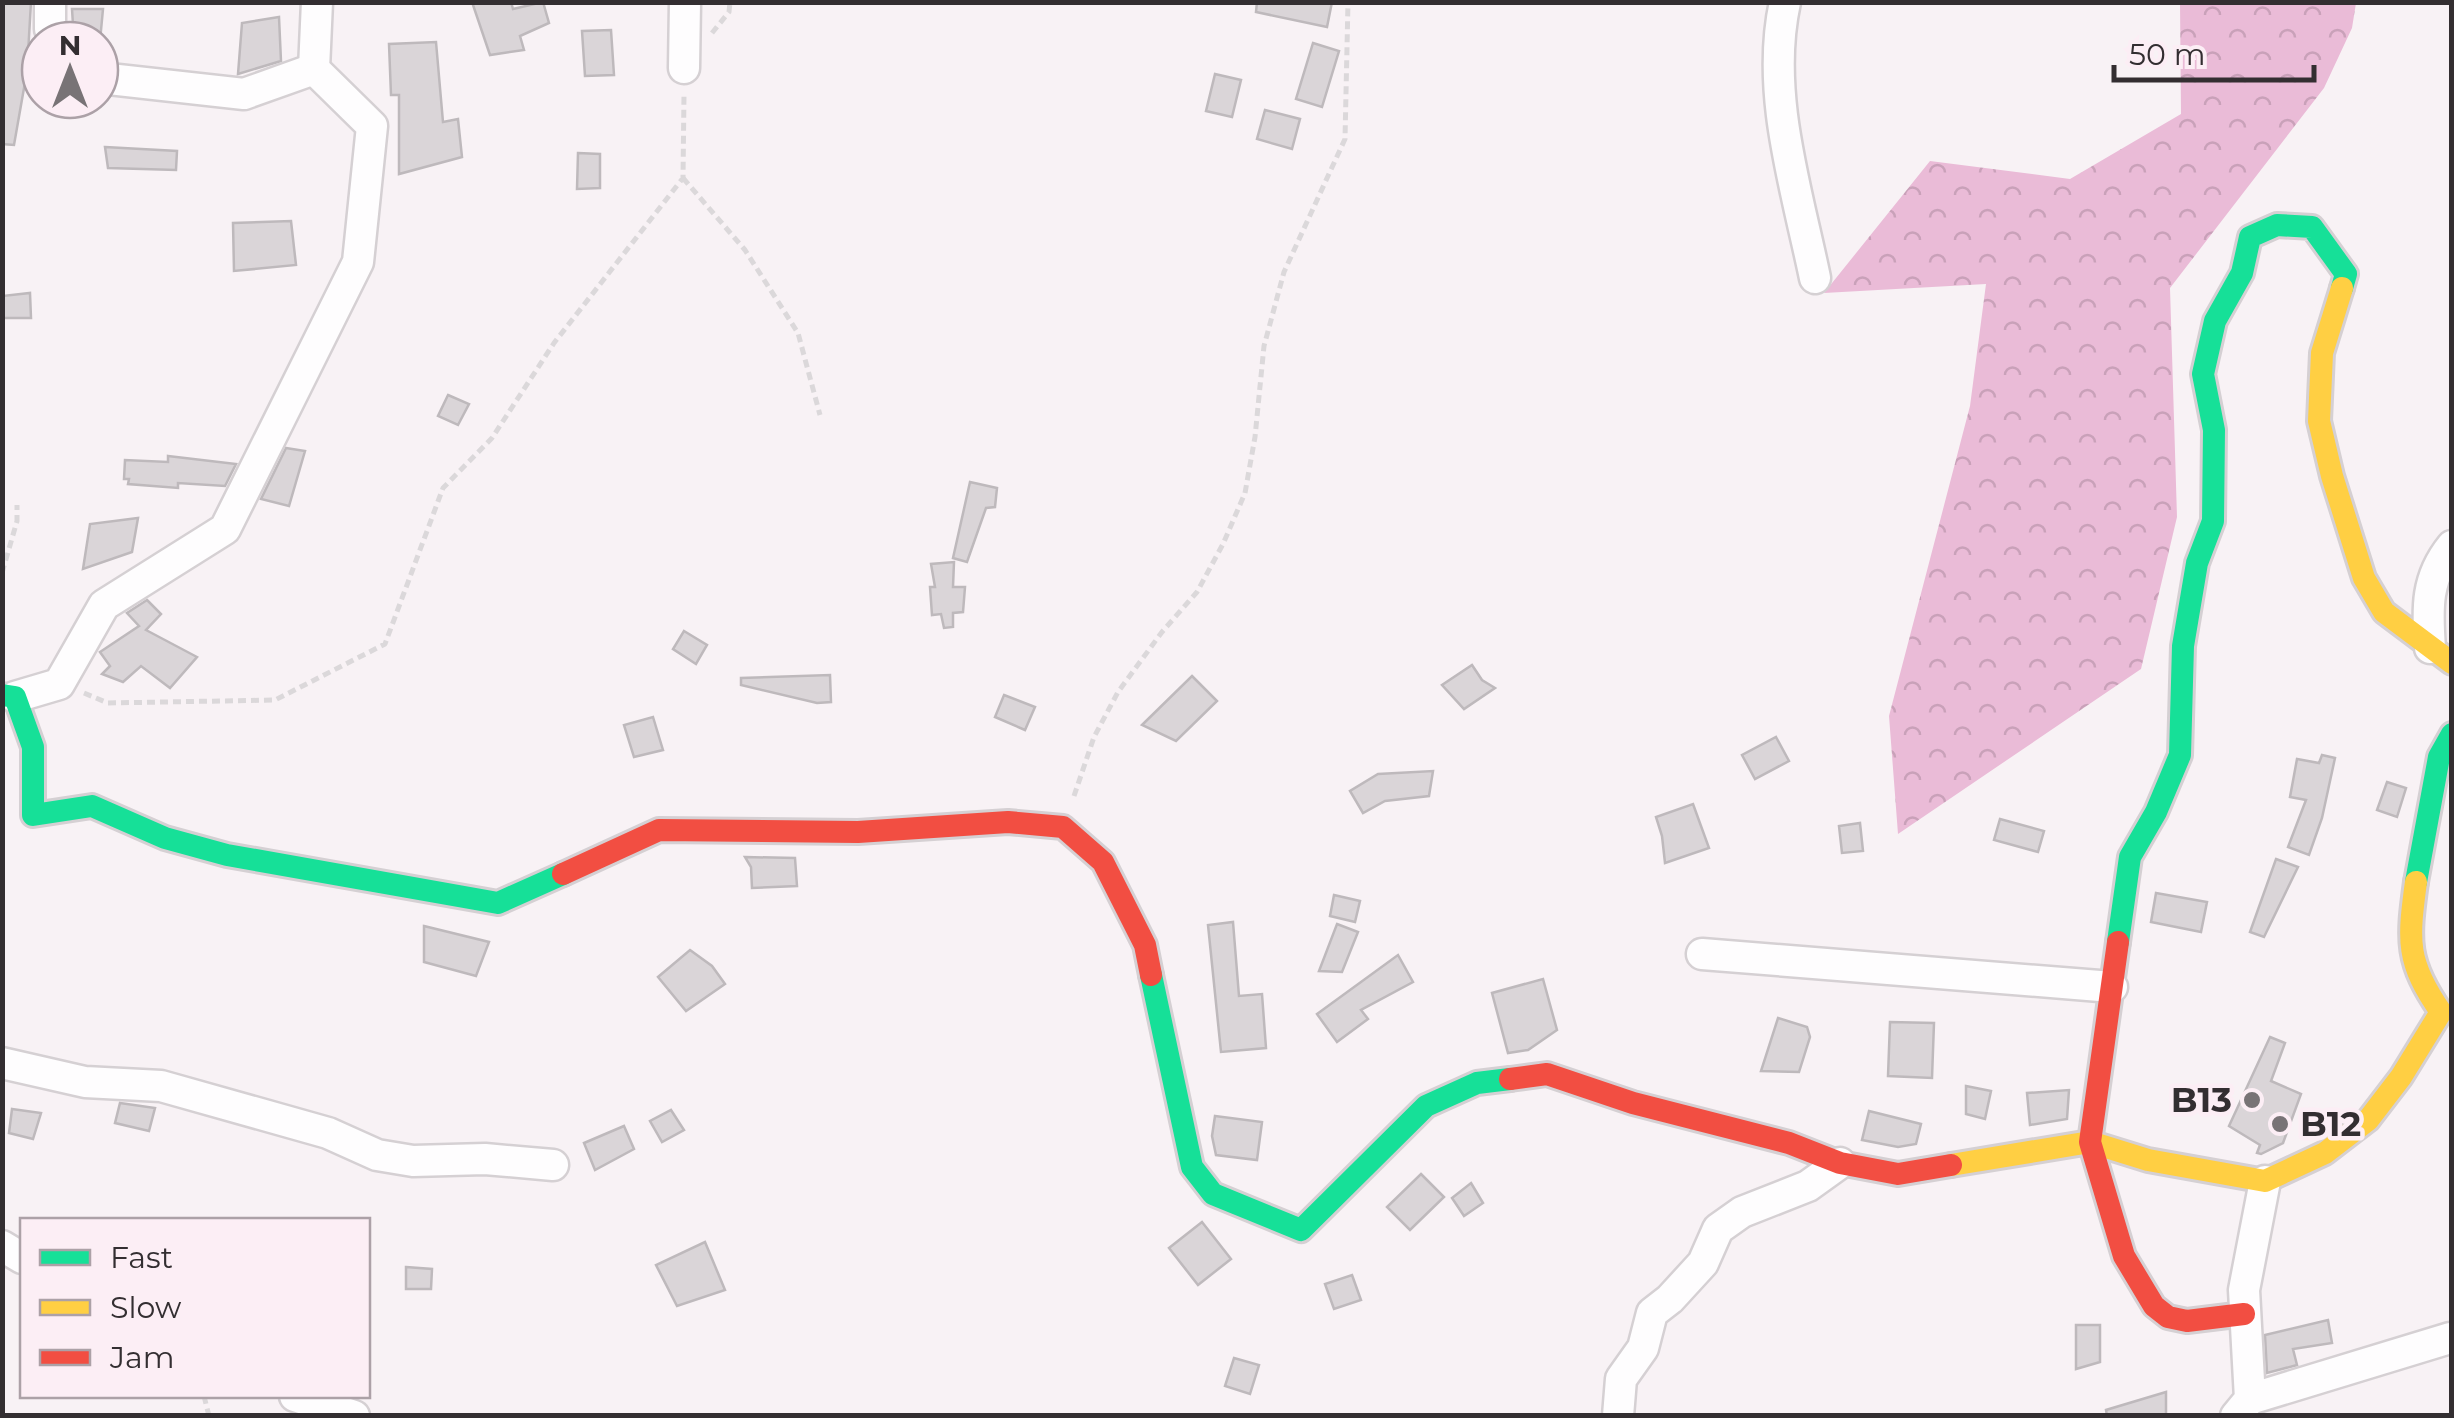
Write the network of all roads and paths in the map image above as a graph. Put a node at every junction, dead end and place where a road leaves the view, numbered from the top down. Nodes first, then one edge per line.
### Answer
1 (317, 2) edge
2 (685, 2) edge
3 (1348, 2) edge
4 (1785, 2) edge
5 (684, 68) joint
6 (314, 69) junction
7 (120, 80) edge
8 (683, 178) junction
9 (1815, 278) dead end
10 (820, 415) dead end
11 (17, 505) dead end
12 (2452, 546) edge
13 (2, 573) edge
14 (2441, 656) edge
15 (59, 684) junction
16 (9, 696) edge
17 (2452, 734) edge
18 (1063, 827) junction
19 (1702, 954) dead end
20 (2112, 987) junction
21 (2, 1064) edge
22 (2090, 1142) junction
23 (1840, 1163) junction
24 (552, 1164) dead end
25 (2265, 1182) junction
26 (2244, 1314) junction
27 (2450, 1338) edge
28 (301, 1398) edge
29 (2243, 1407) edge
30 (354, 1416) edge
31 (1618, 1416) edge

1 - 6 street
2 - 5 street
3 - 18 path
4 - 9 street
5 - 8 path
6 - 7 street
6 - 15 street
8 - 10 path
8 - 15 path
11 - 13 path
12 - 14 street
14 - 20 street
15 - 16 street
16 - 18 street
17 - 25 street
18 - 23 street
19 - 20 street
20 - 22 street
21 - 24 street
22 - 23 street
22 - 25 street
22 - 26 street
23 - 31 street
25 - 26 street
26 - 29 street
27 - 29 street
28 - 30 street

